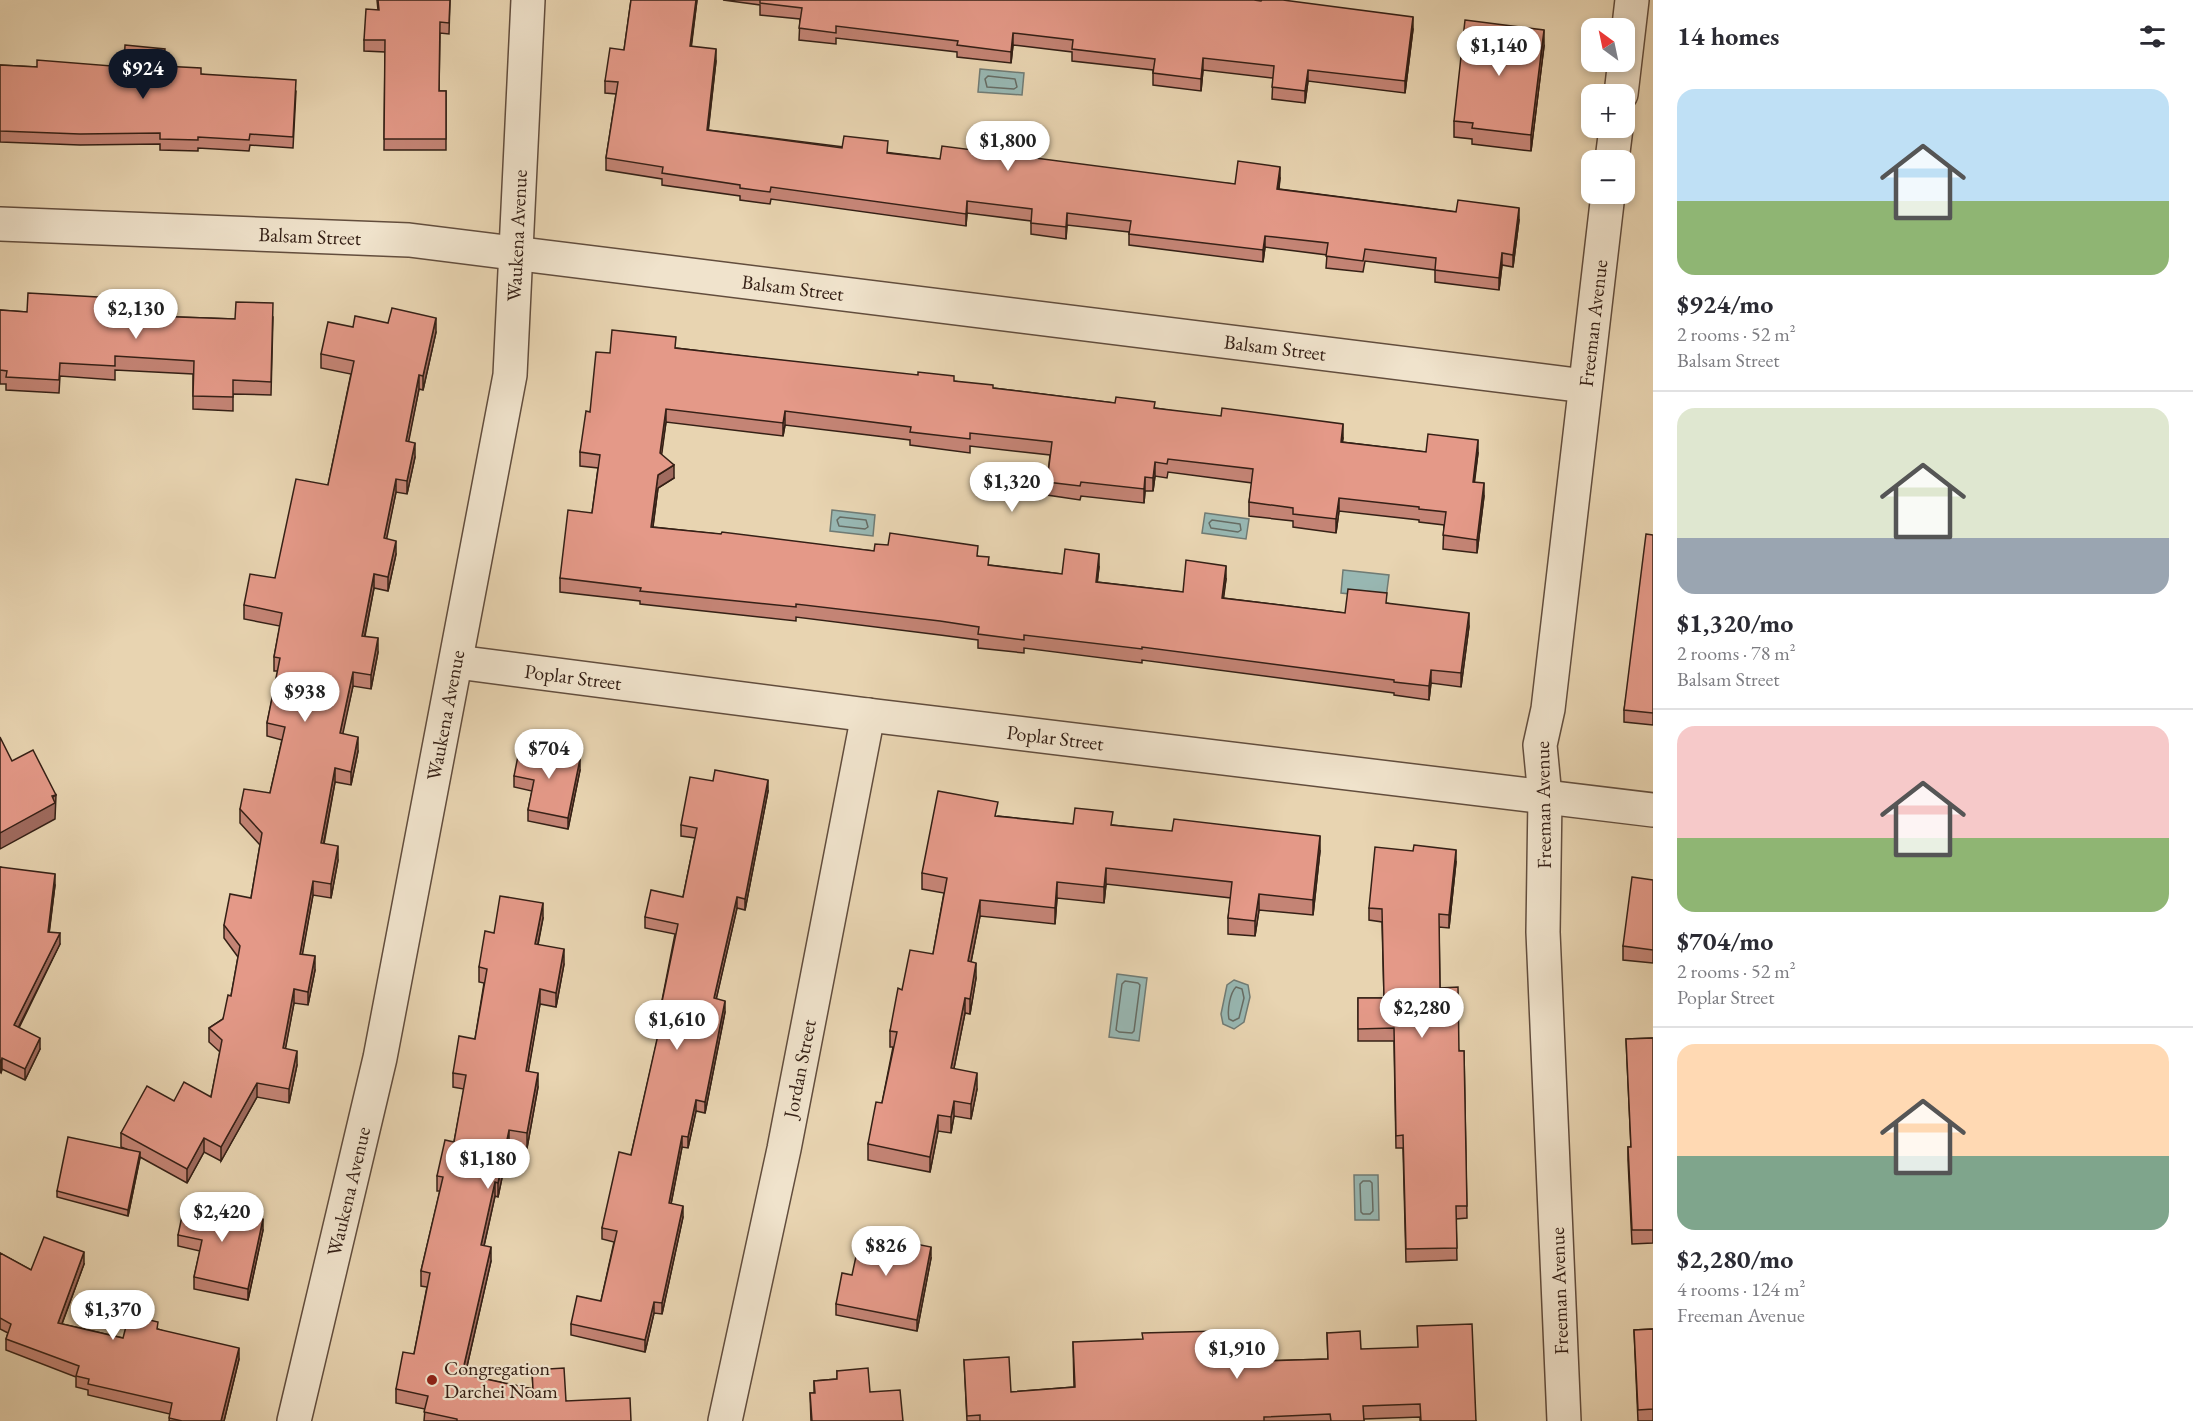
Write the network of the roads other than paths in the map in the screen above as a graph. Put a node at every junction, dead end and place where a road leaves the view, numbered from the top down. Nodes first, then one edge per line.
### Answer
1 (528, 0) edge
2 (1632, 0) edge
3 (1621, 84) edge
4 (1607, 204) edge
5 (0, 224) edge
6 (517, 254) junction
7 (1584, 386) junction
8 (457, 662) junction
9 (868, 715) junction
10 (1545, 797) junction
11 (1653, 810) edge
12 (294, 1421) edge
13 (725, 1421) edge
14 (1564, 1421) edge

1 - 6 street, Waukena Avenue
2 - 3 street
4 - 7 street, Freeman Avenue
5 - 6 street, Balsam Street
6 - 7 street, Balsam Street
6 - 8 street, Waukena Avenue
7 - 10 street, Freeman Avenue
8 - 9 street, Poplar Street
8 - 12 street, Waukena Avenue
9 - 10 street, Poplar Street
9 - 13 street, Jordan Street
10 - 11 street, Poplar Street
10 - 14 street, Freeman Avenue

